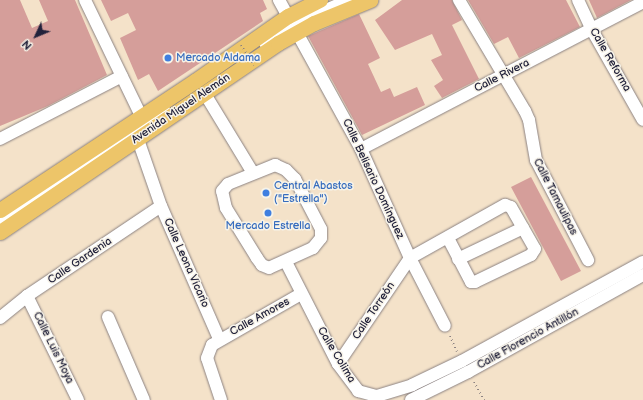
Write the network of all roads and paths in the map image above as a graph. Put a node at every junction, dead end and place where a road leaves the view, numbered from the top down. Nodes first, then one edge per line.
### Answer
1 (85, 0) edge
2 (279, 0) edge
3 (320, 0) edge
4 (349, 0) edge
5 (370, 0) edge
6 (459, 0) edge
7 (578, 0) edge
8 (643, 2) edge
9 (292, 24) junction
10 (592, 30) junction
11 (241, 45) dead end
12 (254, 65) dead end
13 (503, 75) junction
14 (122, 76) junction
15 (205, 94) junction
16 (643, 120) edge
17 (136, 127) junction
18 (0, 139) edge
19 (361, 149) junction
20 (253, 173) junction
21 (161, 206) junction
22 (0, 210) edge
23 (0, 221) edge
24 (523, 228) junction
25 (0, 232) edge
26 (448, 238) junction
27 (410, 258) junction
28 (458, 259) junction
29 (588, 260) dead end
30 (286, 262) junction
31 (643, 262) edge
32 (643, 275) edge
33 (301, 294) junction
34 (28, 296) junction
35 (108, 317) dead end
36 (0, 318) edge
37 (445, 326) joint
38 (219, 339) junction
39 (338, 364) junction
40 (465, 367) junction
41 (78, 400) edge
42 (144, 400) edge
43 (221, 400) edge
44 (411, 400) edge
45 (484, 400) edge

1 - 14 street, Calle Leona Vicario
2 - 9 street, Calle Belisario Domínguez
3 - 9 main road, Avenida Miguel Alemán
4 - 9 street
5 - 9 main road, Avenida Miguel Alemán
6 - 13 street, Calle Tamaulipas
7 - 10 street, Calle Reforma
8 - 10 street, Calle Rivera
9 - 15 main road, Avenida Miguel Alemán
9 - 17 main road, Avenida Miguel Alemán
9 - 19 street, Calle Belisario Domínguez
10 - 13 street, Calle Rivera
10 - 16 street, Calle Reforma
11 - 12 path, bridge
13 - 19 street, Calle Rivera
13 - 29 street, Calle Tamaulipas
14 - 17 street, Calle Leona Vicario
14 - 18 street
15 - 17 main road, Avenida Miguel Alemán
15 - 20 street
17 - 21 street, Calle Leona Vicario
17 - 22 main road, Avenida Miguel Alemán
17 - 23 street
17 - 25 main road, Avenida Miguel Alemán
19 - 27 street, Calle Belisario Domínguez
20 - 30 street
20 - 30 street
21 - 34 street, Calle Gardenia
21 - 38 street, Calle Leona Vicario
24 - 26 street
24 - 28 street
24 - 28 street
26 - 27 street
26 - 28 street
27 - 37 street, Calle Belisario Domínguez
27 - 39 street, Calle Torreón
30 - 33 street, Calle Colima
31 - 40 street, Calle Florencio Antillón
32 - 40 street, Calle Florencio Antillón
33 - 38 street, Calle Amores
33 - 39 street, Calle Colima
34 - 36 street, Calle Gardenia
34 - 41 street, Calle Luis Moya
35 - 42 street
37 - 40 path
38 - 43 street
39 - 40 street, Calle Colima
40 - 44 street, Calle Florencio Antillón
40 - 45 path

